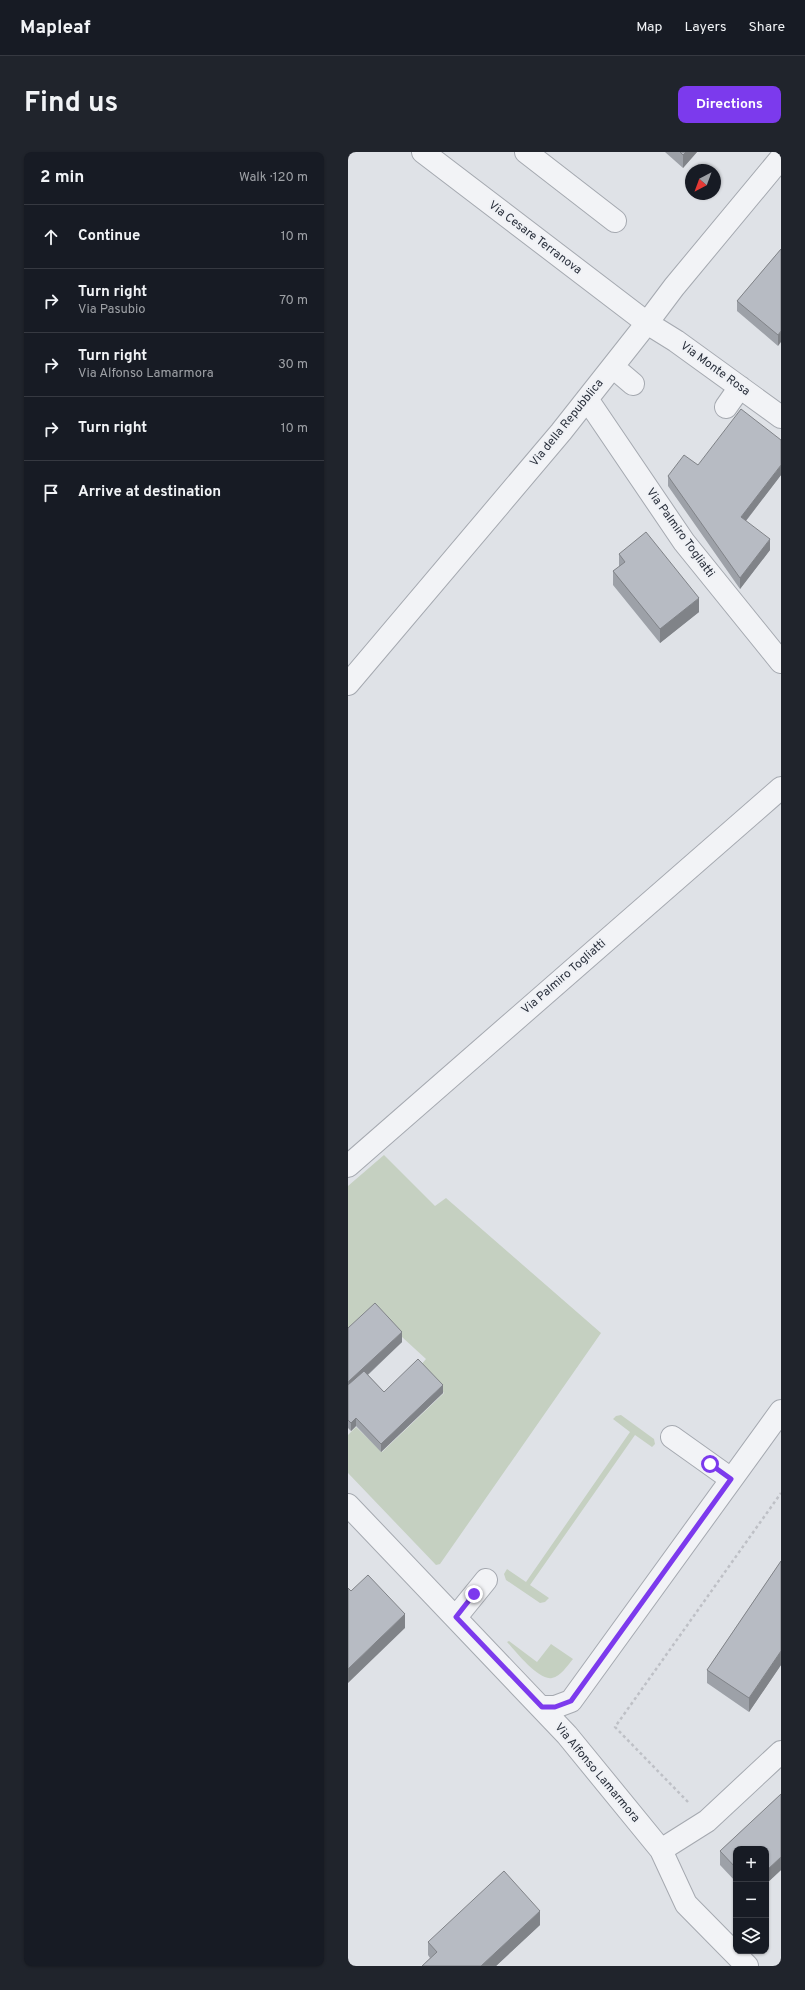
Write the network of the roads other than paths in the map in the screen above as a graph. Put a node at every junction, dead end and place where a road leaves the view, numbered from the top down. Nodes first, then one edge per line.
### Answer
1 (526, 152) edge
2 (427, 153) edge
3 (781, 158) edge
4 (615, 221) dead end
5 (648, 324) junction
6 (613, 367) junction
7 (633, 384) dead end
8 (740, 387) junction
9 (587, 399) junction
10 (726, 407) dead end
11 (781, 417) edge
12 (781, 662) edge
13 (348, 684) edge
14 (781, 788) edge
15 (348, 1166) edge
16 (781, 1411) edge
17 (672, 1437) dead end
18 (731, 1479) junction
19 (348, 1505) edge
20 (486, 1580) dead end
21 (456, 1617) junction
22 (542, 1707) junction
23 (781, 1752) edge
24 (661, 1850) junction
25 (747, 1966) edge

1 - 4 street
2 - 5 street, Via Cesare Terranova
3 - 5 street, Via della Repubblica
5 - 6 street, Via della Repubblica
5 - 8 street, Via Monte Rosa
6 - 7 street
6 - 9 street, Via della Repubblica
8 - 10 street
8 - 11 street, Via Monte Rosa
9 - 12 street, Via Palmiro Togliatti
9 - 13 street, Via della Repubblica
14 - 15 street, Via Palmiro Togliatti
16 - 18 street
17 - 18 street
18 - 22 street
19 - 21 street, Via Alfonso Lamarmora
20 - 21 street
21 - 22 street, Via Alfonso Lamarmora
22 - 24 street, Via Alfonso Lamarmora
23 - 24 street
24 - 25 street, Via Alfonso Lamarmora

